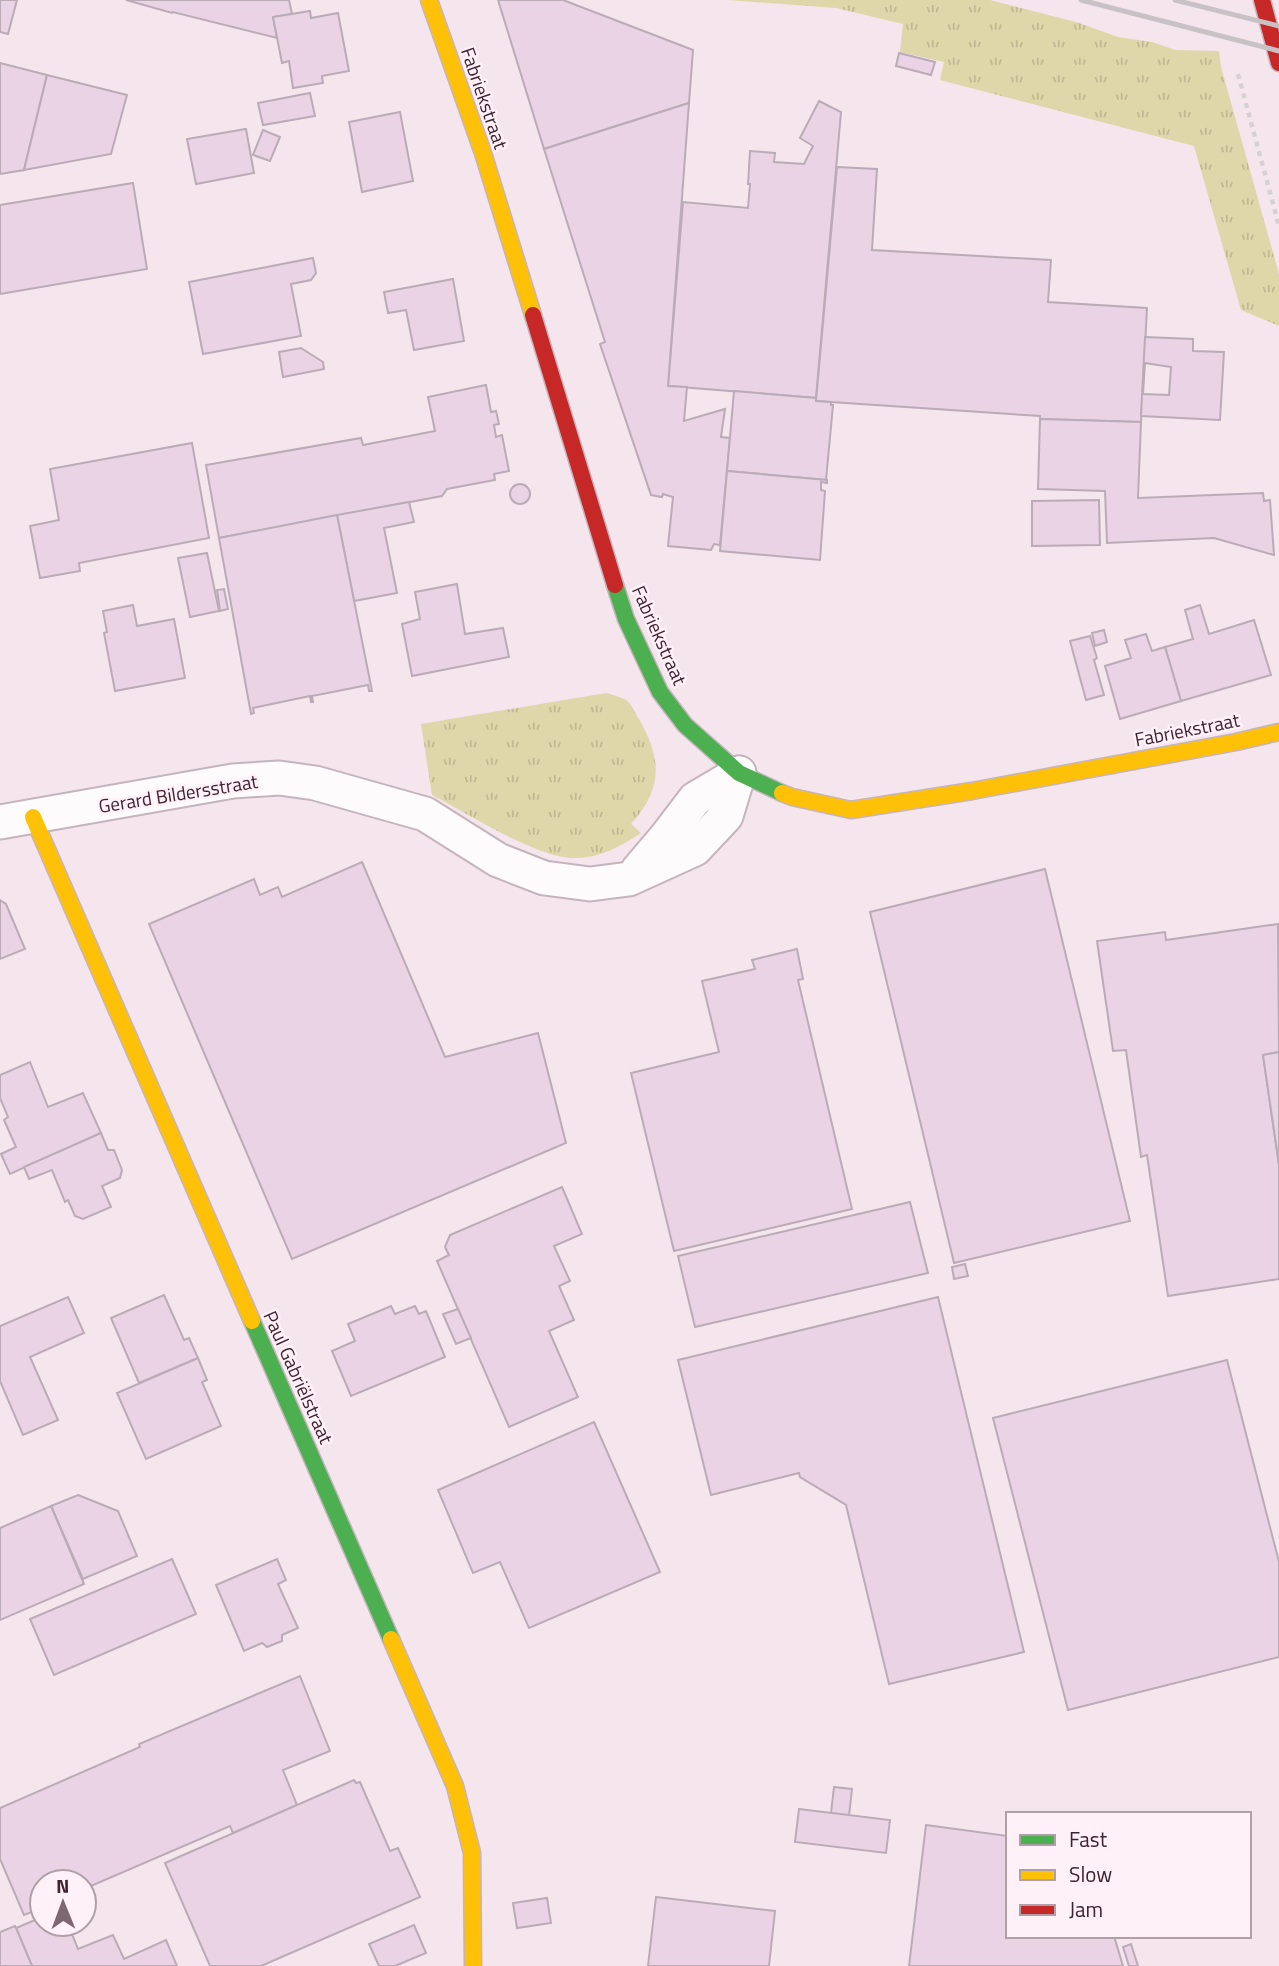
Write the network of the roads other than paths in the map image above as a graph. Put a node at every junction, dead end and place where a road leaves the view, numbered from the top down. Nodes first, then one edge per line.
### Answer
1 (429, 0) edge
2 (1262, 0) edge
3 (1279, 63) edge
4 (1279, 732) edge
5 (739, 773) junction
6 (33, 817) junction
7 (0, 822) edge
8 (473, 1966) edge

1 - 5 street, Fabriekstraat
2 - 3 street
4 - 5 street, Fabriekstraat
5 - 6 street, Gerard Bildersstraat
6 - 7 street, Gerard Bildersstraat
6 - 8 street, Paul Gabriëlstraat

